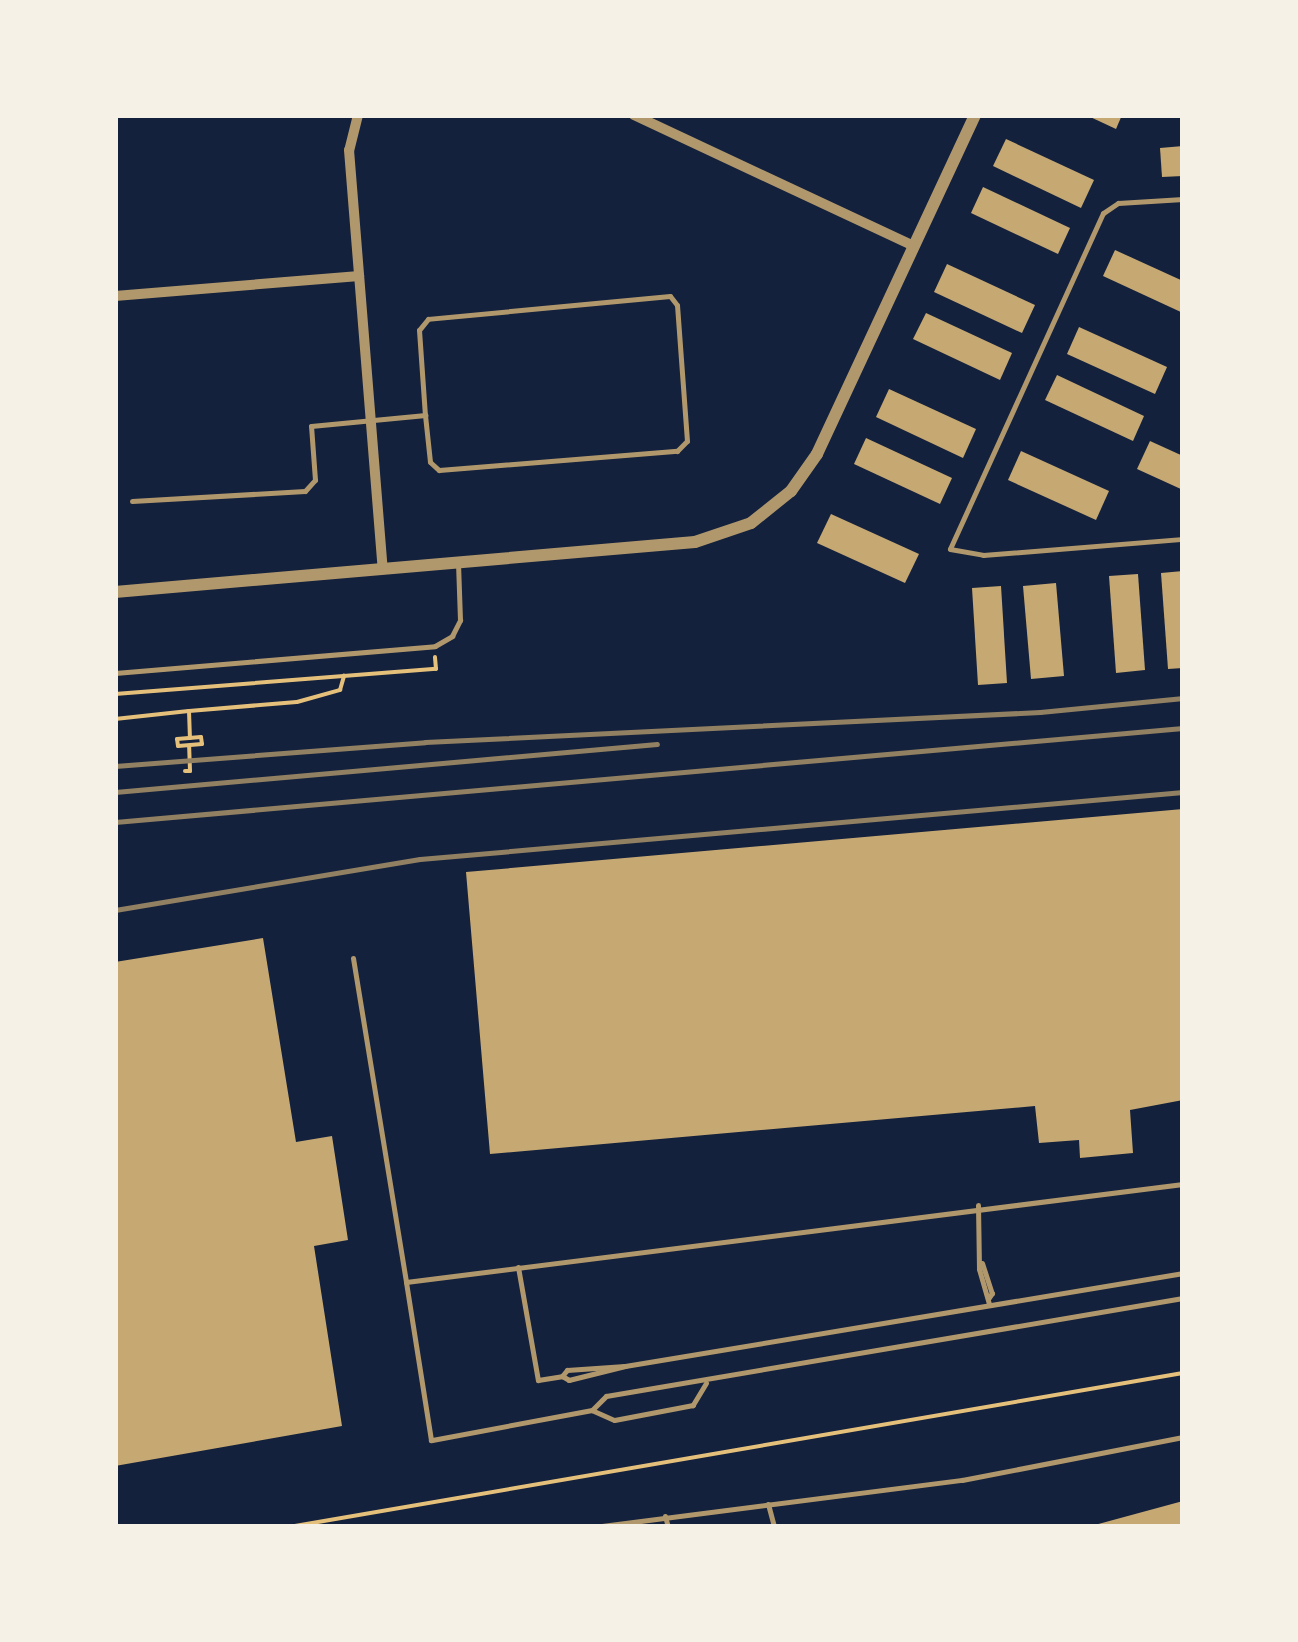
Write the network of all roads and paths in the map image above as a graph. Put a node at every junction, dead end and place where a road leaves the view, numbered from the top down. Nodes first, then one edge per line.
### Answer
1 (358, 115) edge
2 (634, 115) edge
3 (975, 115) edge
4 (1183, 200) edge
5 (914, 246) junction
6 (359, 276) junction
7 (115, 296) edge
8 (425, 415) junction
9 (371, 420) junction
10 (132, 501) dead end
11 (1183, 539) edge
12 (458, 563) junction
13 (383, 569) junction
14 (115, 592) edge
15 (431, 646) junction
16 (115, 674) edge
17 (344, 676) junction
18 (115, 694) edge
19 (189, 712) junction
20 (115, 718) edge
21 (190, 738) junction
22 (189, 746) junction
23 (185, 772) dead end
24 (353, 958) dead end
25 (1183, 1184) edge
26 (978, 1205) junction
27 (518, 1268) junction
28 (1183, 1273) edge
29 (406, 1282) junction
30 (1183, 1298) edge
31 (989, 1302) junction
32 (1183, 1373) edge
33 (706, 1383) junction
34 (592, 1410) junction
35 (1183, 1438) edge
36 (768, 1504) junction
37 (665, 1516) junction
38 (289, 1527) edge
39 (594, 1527) edge
40 (668, 1527) edge
41 (774, 1527) edge

1 - 6 street
2 - 5 street
3 - 5 street
4 - 11 lane
5 - 12 street
6 - 7 street
6 - 9 street
8 - 8 lane
8 - 9 lane
9 - 10 lane
9 - 13 street
12 - 13 street
12 - 15 lane
13 - 14 street
15 - 16 lane
15 - 17 path
17 - 18 path
17 - 19 path
19 - 20 path
19 - 21 path
21 - 22 path
21 - 22 path
22 - 23 path
24 - 29 lane
25 - 26 lane
26 - 27 lane
26 - 31 lane
27 - 29 lane
27 - 31 lane
28 - 31 lane
29 - 34 lane
30 - 33 lane
32 - 38 path
33 - 34 lane
33 - 34 lane
35 - 36 lane
36 - 37 lane
36 - 41 lane
37 - 39 lane
37 - 40 lane

